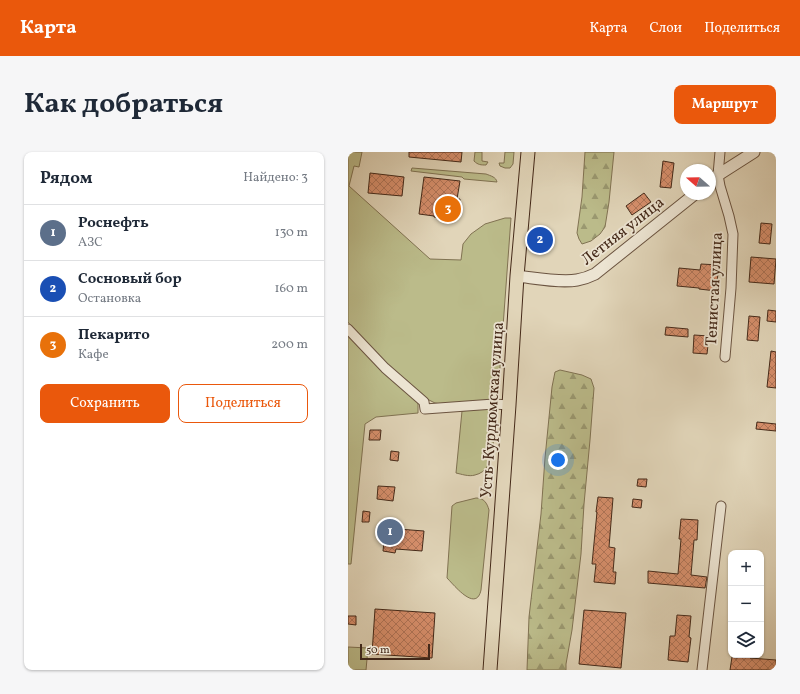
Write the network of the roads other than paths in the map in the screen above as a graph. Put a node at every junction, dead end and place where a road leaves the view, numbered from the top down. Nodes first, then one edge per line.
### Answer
1 (528, 152) edge
2 (720, 152) edge
3 (754, 152) edge
4 (716, 169) edge
5 (716, 177) edge
6 (716, 181) edge
7 (687, 200) edge
8 (517, 276) junction
9 (348, 329) edge
10 (725, 357) dead end
11 (509, 405) junction
12 (721, 506) dead end
13 (490, 670) edge
14 (702, 670) edge

1 - 8 main road, Усть-Курдюмская улица
2 - 4 street, Тенистая улица
3 - 5 street
6 - 10 street, Тенистая улица
7 - 8 street, Летняя улица
8 - 11 main road, Усть-Курдюмская улица
9 - 11 street
11 - 13 main road, Усть-Курдюмская улица
12 - 14 street

